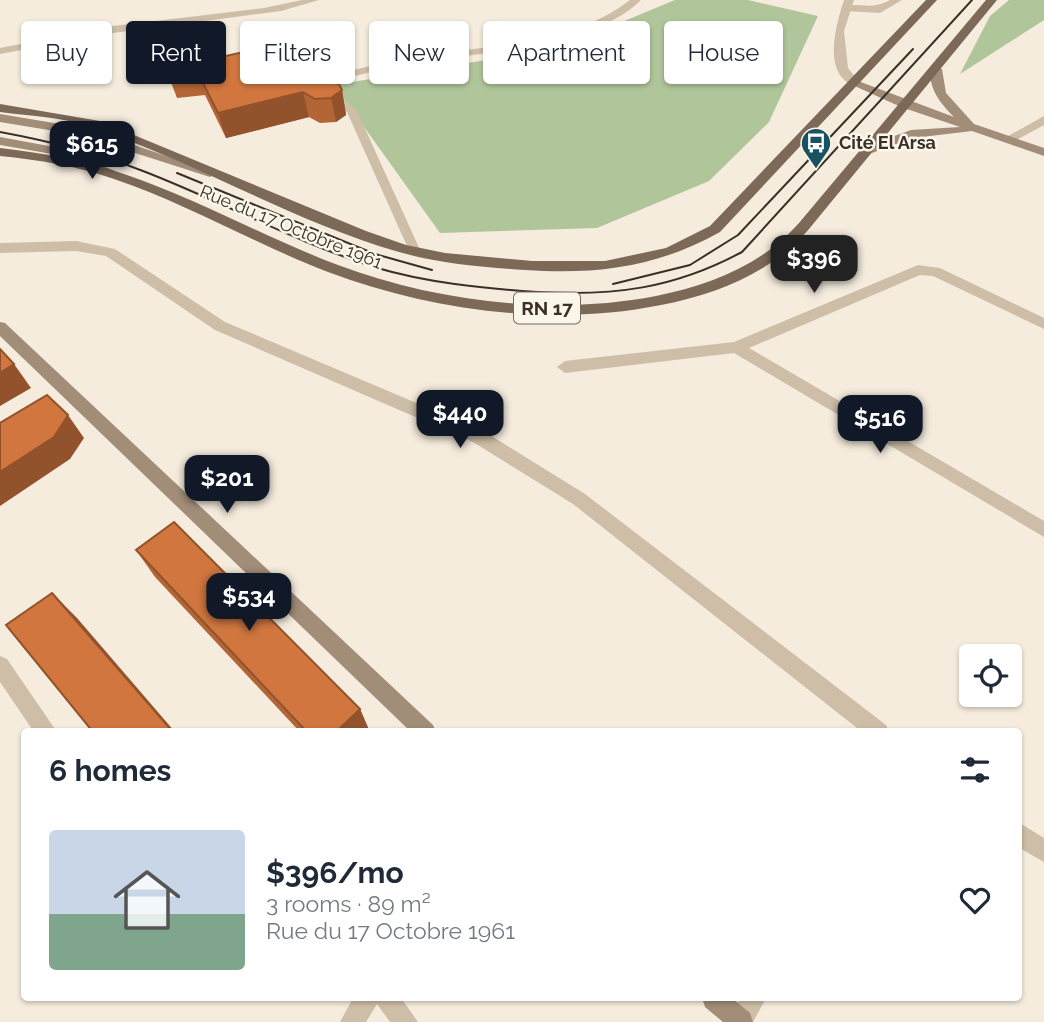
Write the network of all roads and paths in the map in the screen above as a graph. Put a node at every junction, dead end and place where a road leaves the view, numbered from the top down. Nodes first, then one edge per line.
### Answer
1 (314, 0) edge
2 (636, 0) edge
3 (897, 0) edge
4 (932, 0) edge
5 (992, 0) edge
6 (847, 4) edge
7 (0, 51) edge
8 (936, 69) junction
9 (854, 83) junction
10 (905, 104) junction
11 (0, 108) edge
12 (0, 118) edge
13 (1044, 120) edge
14 (974, 130) junction
15 (1007, 140) junction
16 (0, 141) edge
17 (868, 150) junction
18 (0, 152) edge
19 (1044, 152) edge
20 (220, 177) junction
21 (133, 181) junction
22 (0, 248) edge
23 (415, 252) junction
24 (1044, 324) edge
25 (0, 327) edge
26 (736, 347) junction
27 (565, 367) dead end
28 (1044, 530) edge
29 (0, 665) edge
30 (44, 728) edge
31 (422, 728) edge
32 (874, 728) edge
33 (1022, 836) edge
34 (1044, 851) edge
35 (366, 1001) edge
36 (388, 1001) edge
37 (717, 1001) edge
38 (752, 1001) edge
39 (740, 1021) edge
40 (352, 1022) edge
41 (406, 1022) edge

1 - 7 street
2 - 23 lane
3 - 6 lane
4 - 9 main road, Rue du 17 Octobre 1961 / RN 17
5 - 8 main road, Rue du 17 Octobre 1961 / RN 17
6 - 9 street
8 - 10 main road, Rue du 17 Octobre 1961 / RN 17
8 - 14 main road
9 - 10 main road
9 - 23 main road, Rue du 17 Octobre 1961 / RN 17
10 - 14 main road
10 - 17 main road, Rue du 17 Octobre 1961 / RN 17
11 - 20 main road, Rue du 17 Octobre 1961 / RN 17
12 - 20 main road
13 - 15 street
14 - 15 main road
14 - 17 main road
15 - 19 main road
16 - 21 main road
17 - 21 main road, Rue du 17 Octobre 1961 / RN 17
18 - 21 main road, Rue du 17 Octobre 1961 / RN 17
20 - 23 main road, Rue du 17 Octobre 1961 / RN 17
22 - 32 street
24 - 26 street
25 - 31 main road
26 - 27 street
26 - 28 street
29 - 30 street
33 - 34 street
35 - 40 street
36 - 41 street
37 - 39 main road
38 - 39 street

